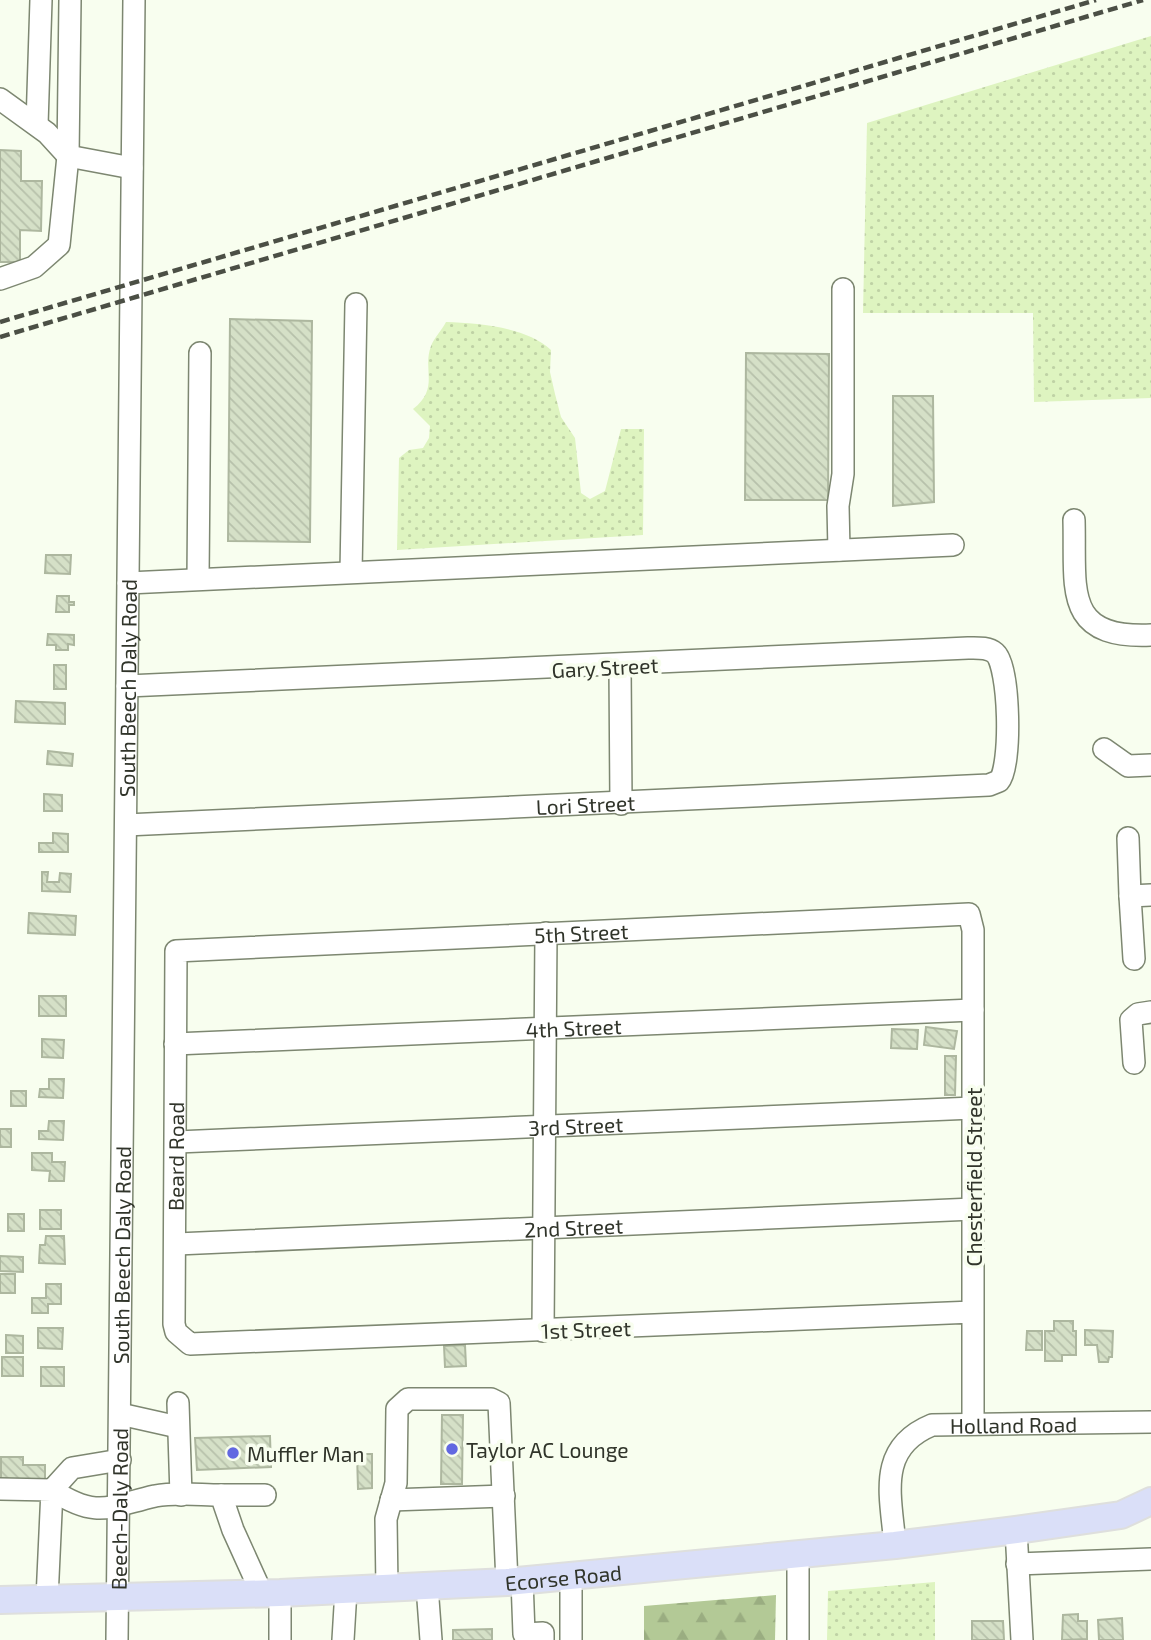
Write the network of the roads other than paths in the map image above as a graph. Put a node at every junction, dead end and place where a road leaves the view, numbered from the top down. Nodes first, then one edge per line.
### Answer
1 (41, 0) edge
2 (70, 0) edge
3 (134, 0) edge
4 (0, 99) edge
5 (37, 125) junction
6 (68, 156) junction
7 (132, 168) junction
8 (0, 279) edge
9 (843, 289) dead end
10 (356, 303) dead end
11 (200, 353) dead end
12 (1074, 520) dead end
13 (953, 545) dead end
14 (838, 550) junction
15 (351, 572) junction
16 (198, 579) junction
17 (128, 583) junction
18 (1151, 635) edge
19 (620, 666) junction
20 (127, 686) junction
21 (1006, 737) joint
22 (1104, 749) dead end
23 (1151, 765) edge
24 (621, 804) junction
25 (126, 825) junction
26 (1129, 838) dead end
27 (1141, 895) edge
28 (973, 930) joint
29 (546, 933) junction
30 (176, 951) joint
31 (1134, 959) dead end
32 (973, 1010) junction
33 (1151, 1012) edge
34 (545, 1030) junction
35 (175, 1044) junction
36 (1134, 1063) dead end
37 (973, 1108) junction
38 (545, 1126) junction
39 (177, 1142) junction
40 (973, 1209) junction
41 (544, 1227) junction
42 (177, 1244) junction
43 (973, 1312) junction
44 (543, 1331) junction
45 (200, 1345) joint
46 (121, 1377) joint
47 (178, 1403) dead end
48 (120, 1414) junction
49 (1151, 1422) edge
50 (973, 1424) junction
51 (178, 1427) junction
52 (120, 1460) junction
53 (0, 1489) edge
54 (52, 1490) junction
55 (181, 1495) junction
56 (221, 1495) junction
57 (265, 1495) dead end
58 (504, 1496) junction
59 (391, 1500) junction
60 (1151, 1502) edge
61 (119, 1508) junction
62 (1121, 1515) junction
63 (1151, 1521) edge
64 (1016, 1530) junction
65 (895, 1545) junction
66 (798, 1555) junction
67 (1151, 1559) edge
68 (1017, 1564) junction
69 (571, 1576) junction
70 (514, 1581) junction
71 (427, 1586) junction
72 (387, 1588) junction
73 (346, 1590) junction
74 (271, 1594) junction
75 (118, 1599) junction
76 (0, 1600) edge
77 (47, 1600) junction
78 (117, 1640) edge
79 (281, 1640) edge
80 (343, 1640) edge
81 (431, 1640) edge
82 (543, 1640) edge
83 (571, 1640) edge
84 (798, 1640) edge
85 (1022, 1640) edge

1 - 5 street
2 - 6 street
3 - 7 street, South Beech Daly Road
4 - 5 street
5 - 6 street
6 - 7 street
6 - 8 street
7 - 17 street, South Beech Daly Road
9 - 14 street
10 - 15 street
11 - 16 street
12 - 18 street
13 - 14 street
14 - 15 street
15 - 16 street
16 - 17 street
17 - 20 street, South Beech Daly Road
19 - 20 street, Gary Street
19 - 21 street, Gary Street
19 - 24 street
20 - 25 street, South Beech Daly Road
21 - 24 street, Lori Street
22 - 23 street
24 - 25 street, Lori Street
25 - 46 street, South Beech Daly Road
26 - 27 street
27 - 31 street
28 - 29 street, 5th Street
28 - 32 street, Chesterfield Street
29 - 30 street, 5th Street
29 - 34 street
30 - 35 street, Beard Road
32 - 34 street, 4th Street
32 - 37 street, Chesterfield Street
33 - 36 street
34 - 35 street, 4th Street
34 - 38 street
35 - 39 street, Beard Road
37 - 38 street, 3rd Street
37 - 40 street, Chesterfield Street
38 - 39 street, 3rd Street
38 - 41 street
39 - 42 street, Beard Road
40 - 41 street, 2nd Street
40 - 43 street, Chesterfield Street
41 - 42 street, 2nd Street
41 - 44 street
42 - 45 street, Beard Road
43 - 44 street, 1st Street
43 - 50 street, Chesterfield Street
44 - 45 street, 1st Street
46 - 48 street, Beech-Daly Road
47 - 51 street
48 - 51 street
48 - 52 street, Beech-Daly Road
49 - 50 street, Holland Road
50 - 65 street, Holland Road
51 - 55 street
52 - 54 street
52 - 61 street, Beech-Daly Road
53 - 54 street
54 - 61 street
54 - 77 street
55 - 56 street
55 - 61 street
56 - 57 street
56 - 74 street
58 - 59 street
58 - 59 street
58 - 70 street
59 - 72 street
60 - 62 main road, Ecorse Road
61 - 75 street, Beech-Daly Road
62 - 63 main road, Ecorse Road
62 - 64 main road, Ecorse Road
64 - 65 main road, Ecorse Road
64 - 68 street
65 - 66 main road, Ecorse Road
66 - 69 main road, Ecorse Road
66 - 84 street
67 - 68 street
68 - 85 street
69 - 70 main road, Ecorse Road
69 - 83 street
70 - 71 main road, Ecorse Road
70 - 82 street
71 - 72 main road, Ecorse Road
71 - 81 street
72 - 73 main road, Ecorse Road
73 - 74 main road, Ecorse Road
73 - 80 street
74 - 75 main road, Ecorse Road
74 - 79 street
75 - 77 main road, Ecorse Road
75 - 78 street, Beech-Daly Road
76 - 77 main road, Ecorse Road

